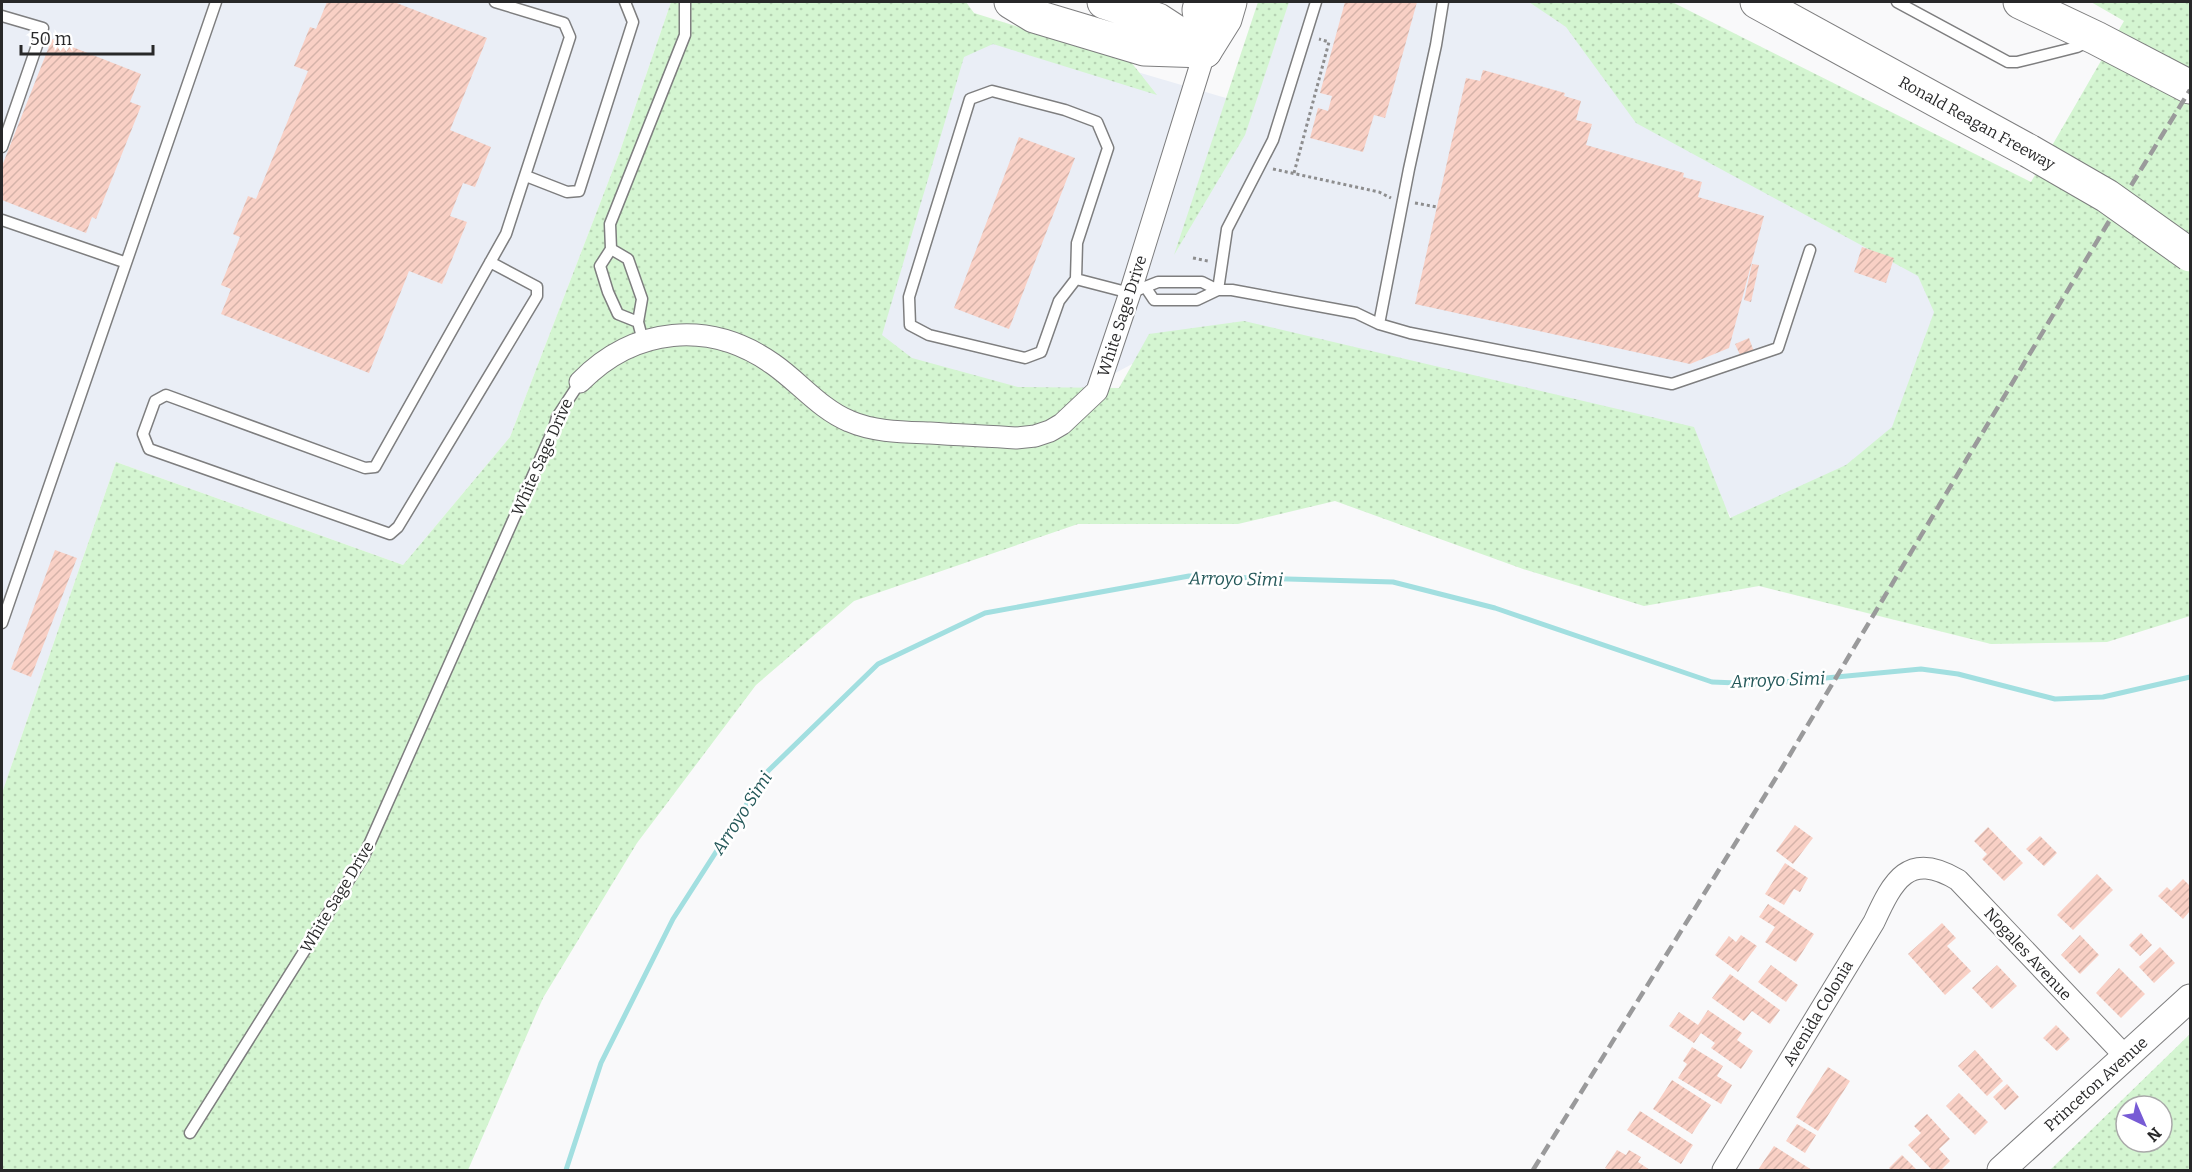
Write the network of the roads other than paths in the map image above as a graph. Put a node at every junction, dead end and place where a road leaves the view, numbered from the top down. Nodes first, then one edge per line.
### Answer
1 (216, 2) edge
2 (495, 2) edge
3 (625, 2) edge
4 (685, 2) edge
5 (1011, 2) edge
6 (1104, 2) edge
7 (1201, 2) edge
8 (1230, 2) edge
9 (1316, 2) edge
10 (1443, 2) edge
11 (1757, 2) edge
12 (1897, 2) edge
13 (2020, 2) edge
14 (2036, 2) edge
15 (2, 15) edge
16 (2096, 38) junction
17 (1206, 51) junction
18 (2190, 87) edge
19 (2, 147) edge
20 (525, 176) junction
21 (2, 220) edge
22 (611, 249) junction
23 (1810, 250) dead end
24 (2190, 255) edge
25 (124, 262) junction
26 (490, 262) junction
27 (1076, 279) junction
28 (1218, 290) junction
29 (1138, 291) junction
30 (1379, 324) junction
31 (641, 332) junction
32 (580, 382) joint
33 (2, 622) edge
34 (1922, 868) joint
35 (2190, 998) edge
36 (2125, 1056) junction
37 (190, 1133) dead end
38 (1723, 1170) edge
39 (2001, 1170) edge

1 - 25 lane
2 - 20 lane
3 - 20 lane
4 - 22 lane
5 - 17 main road
6 - 17 main road
7 - 17 main road
8 - 17 main road
9 - 28 lane
10 - 30 lane
11 - 24 main road, Ronald Reagan Freeway, bridge
12 - 16 lane
13 - 16 main road
14 - 16 main road
15 - 19 lane
16 - 18 main road
17 - 29 street, White Sage Drive
20 - 26 lane
21 - 25 lane
22 - 31 lane
22 - 31 lane
23 - 30 lane
25 - 33 lane
26 - 26 lane
27 - 27 lane
27 - 29 lane
28 - 29 lane
28 - 29 lane
28 - 30 lane
29 - 31 street, White Sage Drive
31 - 32 street, White Sage Drive
32 - 37 lane, White Sage Drive
34 - 36 street, Nogales Avenue
34 - 38 street, Avenida Colonia
35 - 36 street, Princeton Avenue
36 - 39 street, Princeton Avenue

